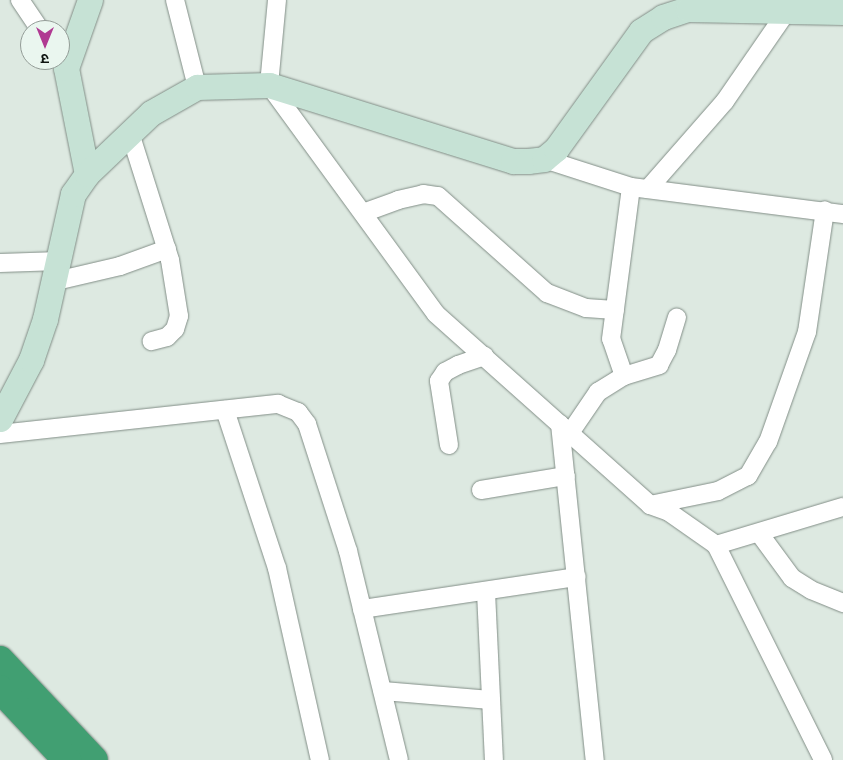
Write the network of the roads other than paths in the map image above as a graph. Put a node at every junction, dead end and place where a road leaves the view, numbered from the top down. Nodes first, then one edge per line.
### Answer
1 (20, 0) edge
2 (90, 0) edge
3 (175, 0) edge
4 (277, 0) edge
5 (787, 11) junction
6 (843, 12) edge
7 (33, 20) edge
8 (70, 47) edge
9 (64, 70) edge
10 (269, 85) junction
11 (197, 88) junction
12 (130, 133) junction
13 (544, 159) junction
14 (87, 174) junction
15 (631, 187) junction
16 (648, 189) junction
17 (825, 210) junction
18 (363, 213) junction
19 (843, 214) edge
20 (167, 250) junction
21 (0, 263) edge
22 (58, 271) junction
23 (615, 310) junction
24 (677, 318) dead end
25 (152, 341) dead end
26 (484, 356) junction
27 (624, 376) junction
28 (225, 410) junction
29 (0, 419) edge
30 (565, 429) junction
31 (0, 434) edge
32 (449, 444) dead end
33 (566, 476) junction
34 (480, 490) dead end
35 (650, 505) junction
36 (843, 507) edge
37 (759, 533) junction
38 (716, 545) junction
39 (577, 577) junction
40 (486, 592) junction
41 (843, 604) edge
42 (362, 608) junction
43 (0, 660) edge
44 (0, 673) edge
45 (0, 690) edge
46 (382, 691) junction
47 (491, 700) junction
48 (0, 706) edge
49 (55, 760) edge
50 (67, 760) edge
51 (80, 760) edge
52 (94, 760) edge
53 (320, 760) edge
54 (399, 760) edge
55 (494, 760) edge
56 (595, 760) edge
57 (823, 760) edge

1 - 7 street
2 - 8 street
3 - 11 street
4 - 10 street
5 - 6 street
5 - 13 street
5 - 16 street
9 - 14 street
10 - 11 street
10 - 13 street
10 - 18 street
11 - 12 street
12 - 14 street
12 - 20 street
13 - 15 street
14 - 22 street
15 - 16 street
15 - 23 street
16 - 17 street
17 - 19 street
17 - 35 street
18 - 23 street
18 - 26 street
20 - 22 street
20 - 25 street
21 - 22 street
22 - 29 street
23 - 27 street
24 - 27 street
26 - 30 street
26 - 32 street
27 - 30 street
28 - 31 street
28 - 42 street
28 - 53 street
30 - 33 street
30 - 35 street
33 - 34 street
33 - 39 street
35 - 38 street
36 - 37 street
37 - 38 street
37 - 41 street
38 - 57 street
39 - 40 street
39 - 56 street
40 - 42 street
40 - 47 street
42 - 46 street
43 - 52 highway
44 - 51 highway
45 - 50 highway
46 - 47 street
46 - 54 street
47 - 55 street
48 - 49 highway

